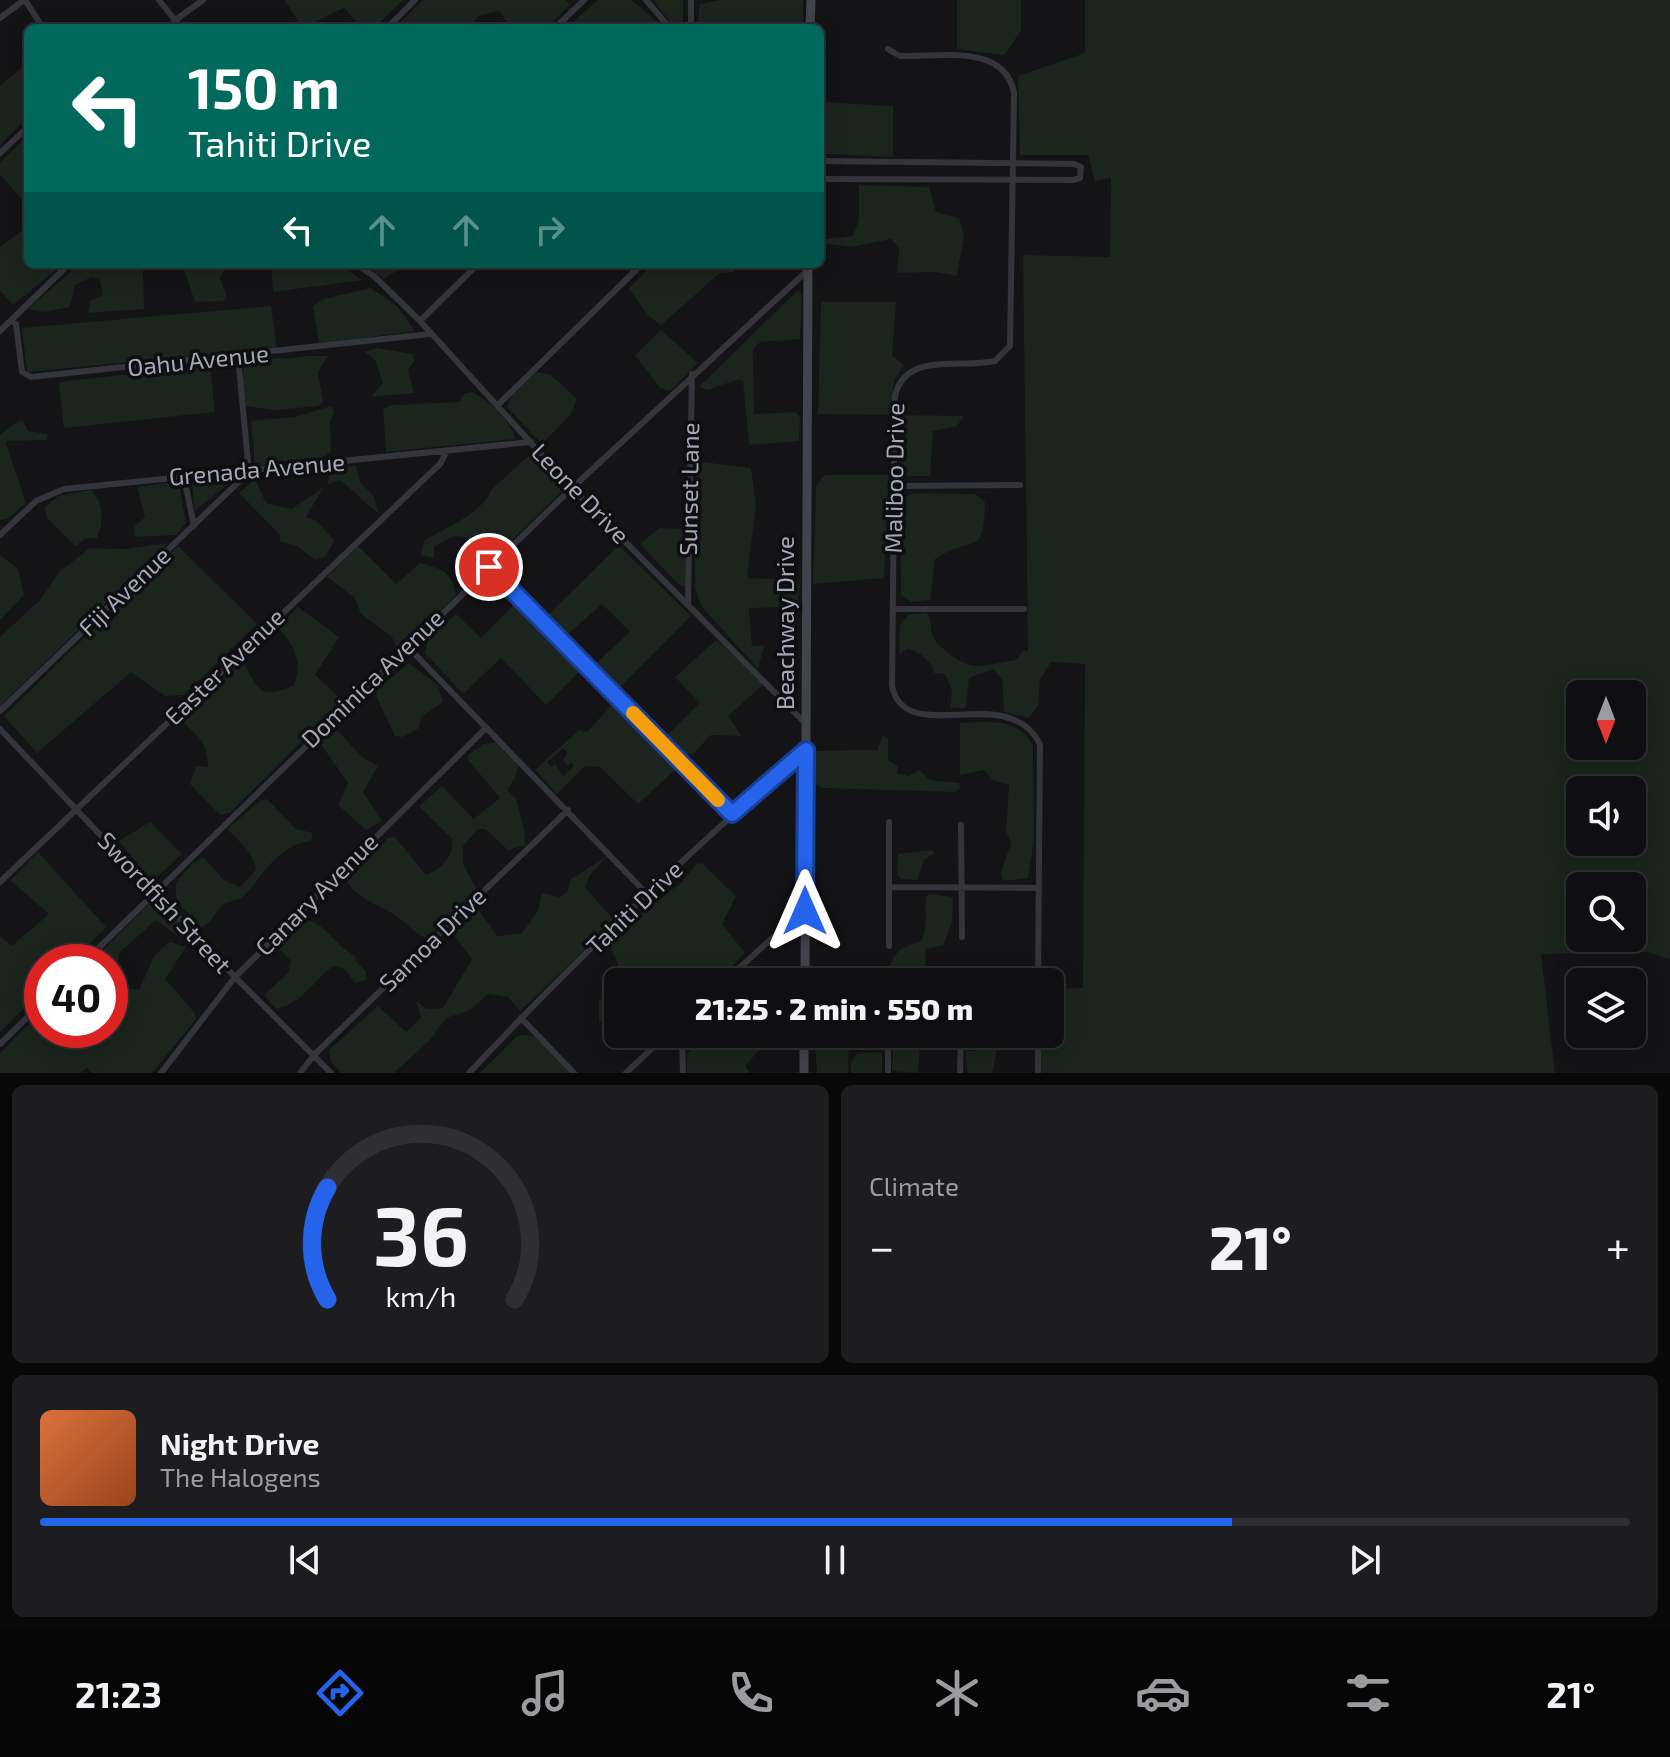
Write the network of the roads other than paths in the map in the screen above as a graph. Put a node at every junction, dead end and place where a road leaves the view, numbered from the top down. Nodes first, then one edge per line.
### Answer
1 (24, 0) edge
2 (159, 0) edge
3 (203, 0) edge
4 (415, 0) edge
5 (584, 0) edge
6 (646, 0) edge
7 (691, 0) edge
8 (811, 0) edge
9 (0, 18) edge
10 (174, 21) junction
11 (40, 24) edge
12 (177, 24) edge
13 (391, 24) edge
14 (559, 24) edge
15 (667, 24) edge
16 (691, 24) edge
17 (810, 24) edge
18 (888, 49) dead end
19 (24, 131) edge
20 (0, 153) edge
21 (824, 161) edge
22 (1014, 162) junction
23 (824, 179) edge
24 (1014, 179) junction
25 (65, 268) edge
26 (361, 268) edge
27 (474, 268) edge
28 (638, 268) edge
29 (807, 268) edge
30 (808, 268) edge
31 (11, 320) junction
32 (420, 321) junction
33 (0, 331) edge
34 (430, 334) junction
35 (238, 357) junction
36 (692, 374) junction
37 (498, 405) junction
38 (531, 442) junction
39 (447, 451) junction
40 (249, 472) junction
41 (184, 477) junction
42 (1020, 485) dead end
43 (894, 486) junction
44 (572, 488) junction
45 (194, 526) junction
46 (0, 535) edge
47 (489, 567) junction
48 (688, 604) junction
49 (893, 609) junction
50 (1024, 609) dead end
51 (407, 646) junction
52 (0, 711) edge
53 (806, 724) junction
54 (486, 728) junction
55 (0, 729) edge
56 (806, 750) junction
57 (76, 810) junction
58 (568, 810) junction
59 (732, 814) junction
60 (889, 822) dead end
61 (961, 825) dead end
62 (0, 882) edge
63 (961, 886) junction
64 (889, 887) junction
65 (1039, 888) junction
66 (154, 894) junction
67 (648, 895) junction
68 (805, 909) junction
69 (962, 937) dead end
70 (103, 944) edge
71 (889, 946) dead end
72 (740, 968) edge
73 (805, 968) edge
74 (1038, 968) edge
75 (235, 977) junction
76 (521, 1018) junction
77 (24, 1021) edge
78 (0, 1044) edge
79 (652, 1048) edge
80 (682, 1048) edge
81 (804, 1048) edge
82 (888, 1048) edge
83 (961, 1048) edge
84 (1038, 1048) edge
85 (314, 1055) junction
86 (161, 1073) edge
87 (300, 1073) edge
88 (331, 1073) edge
89 (469, 1073) edge
90 (574, 1073) edge
91 (626, 1073) edge
92 (683, 1073) edge
93 (804, 1073) edge
94 (888, 1073) edge
95 (960, 1073) edge
96 (1038, 1073) edge

1 - 9 street
1 - 11 street
2 - 10 street
3 - 10 street
4 - 13 street
5 - 14 street
6 - 15 street
7 - 16 street
8 - 17 street
10 - 12 street
18 - 22 street, Maliboo Drive
19 - 20 street
21 - 22 street
22 - 24 street, Maliboo Drive
22 - 24 street
23 - 24 street
24 - 43 street, Maliboo Drive
25 - 31 street
26 - 32 street, Leone Drive
27 - 32 street
28 - 37 street
29 - 36 street, Dominica Avenue
30 - 53 street, Beachway Drive
31 - 33 street
31 - 35 street, Oahu Avenue
32 - 34 street, Leone Drive
34 - 35 street, Oahu Avenue
34 - 37 street, Leone Drive
35 - 40 street
36 - 44 street, Dominica Avenue
36 - 48 street, Sunset Lane
37 - 38 street, Leone Drive
38 - 39 street, Grenada Avenue
38 - 44 street, Leone Drive
39 - 40 street, Grenada Avenue
39 - 57 street, Easter Avenue
40 - 41 street, Grenada Avenue
40 - 45 street, Fiji Avenue
41 - 45 street
41 - 46 street, Grenada Avenue
42 - 43 street
43 - 49 street, Maliboo Drive
44 - 47 street, Dominica Avenue
44 - 48 street, Leone Drive
45 - 52 street, Fiji Avenue
47 - 51 street, Dominica Avenue
47 - 59 street
48 - 53 street, Leone Drive
49 - 50 street
49 - 65 street, Maliboo Drive
51 - 54 street
51 - 66 street, Dominica Avenue
53 - 56 street, Beachway Drive
54 - 58 street
54 - 75 street, Canary Avenue
55 - 57 street, Swordfish Street
56 - 59 street, Tahiti Drive
56 - 68 street, Beachway Drive
57 - 62 street, Easter Avenue
57 - 66 street, Swordfish Street
58 - 67 street
58 - 85 street, Samoa Drive
59 - 67 street, Tahiti Drive
60 - 64 street
61 - 63 street
63 - 64 street
63 - 65 street
63 - 69 street
64 - 71 street
65 - 74 street, Maliboo Drive
66 - 70 street, Dominica Avenue
66 - 75 street, Swordfish Street
67 - 76 street, Tahiti Drive
68 - 72 street
68 - 73 street, Beachway Drive
75 - 85 street, Swordfish Street
75 - 86 street, Canary Avenue
76 - 89 street, Tahiti Drive
76 - 90 street
77 - 78 street
79 - 91 street
80 - 92 street
81 - 93 street
82 - 94 street
83 - 95 street
84 - 96 street
85 - 87 street, Samoa Drive
85 - 88 street, Swordfish Street

